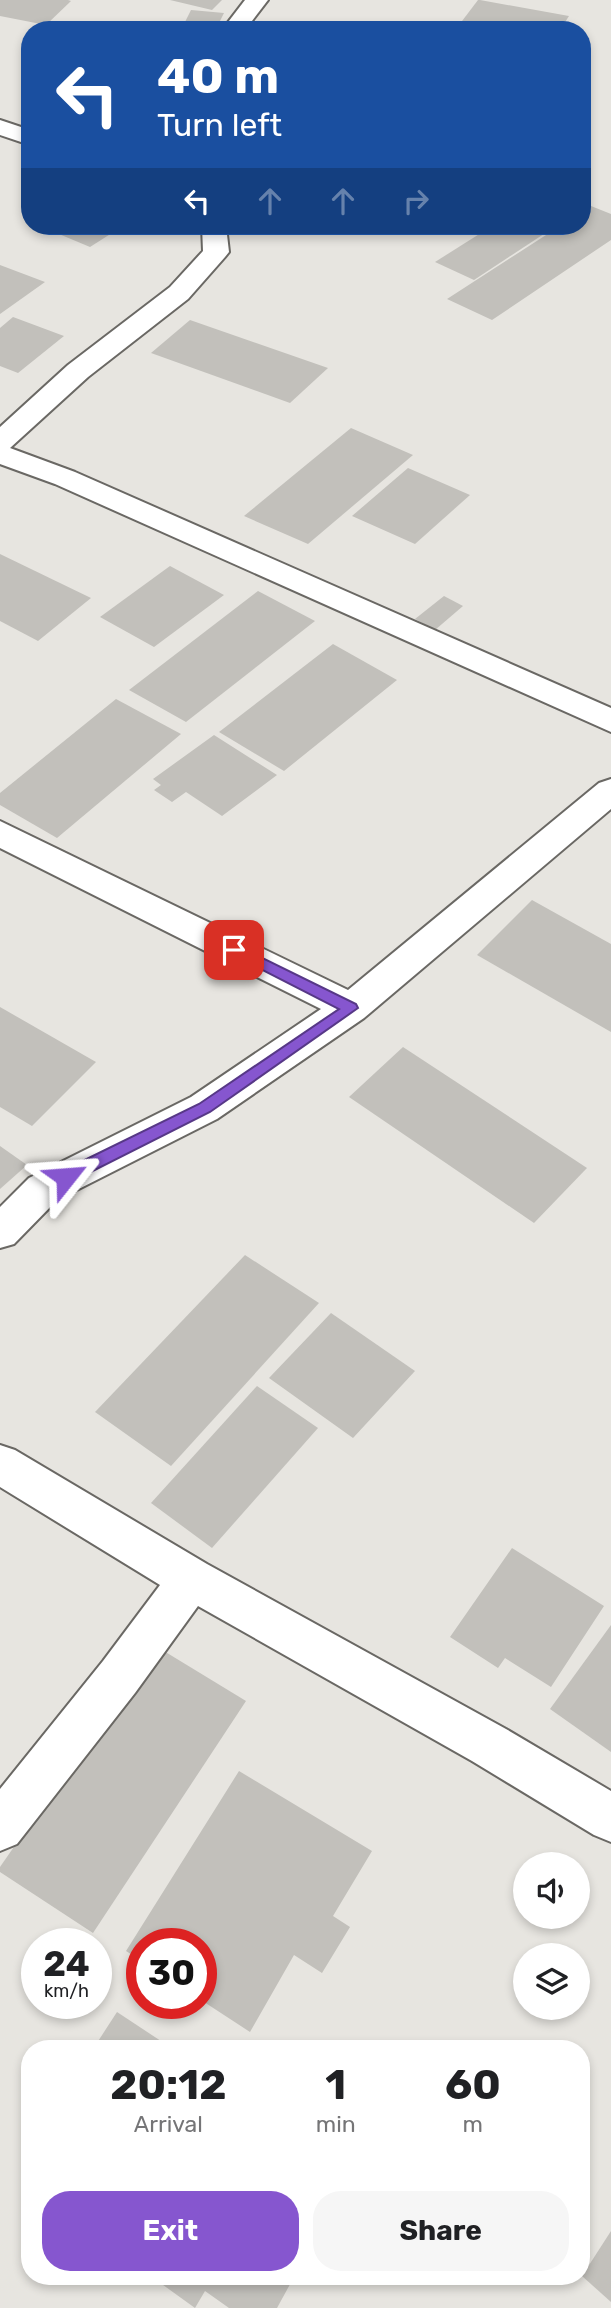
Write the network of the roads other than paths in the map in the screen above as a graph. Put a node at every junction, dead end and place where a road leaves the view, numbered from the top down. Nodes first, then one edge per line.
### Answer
1 (257, 0) edge
2 (240, 21) edge
3 (0, 127) edge
4 (21, 135) edge
5 (215, 235) edge
6 (0, 442) edge
7 (0, 454) edge
8 (611, 721) edge
9 (611, 791) edge
10 (0, 833) edge
11 (351, 1008) junction
12 (0, 1232) edge
13 (0, 1464) edge
14 (191, 1579) junction
15 (611, 1818) edge
16 (0, 1826) edge

1 - 2 street
3 - 4 street
5 - 6 street
7 - 8 street
9 - 11 street
10 - 11 street
11 - 12 street
13 - 14 street
14 - 15 street
14 - 16 street

